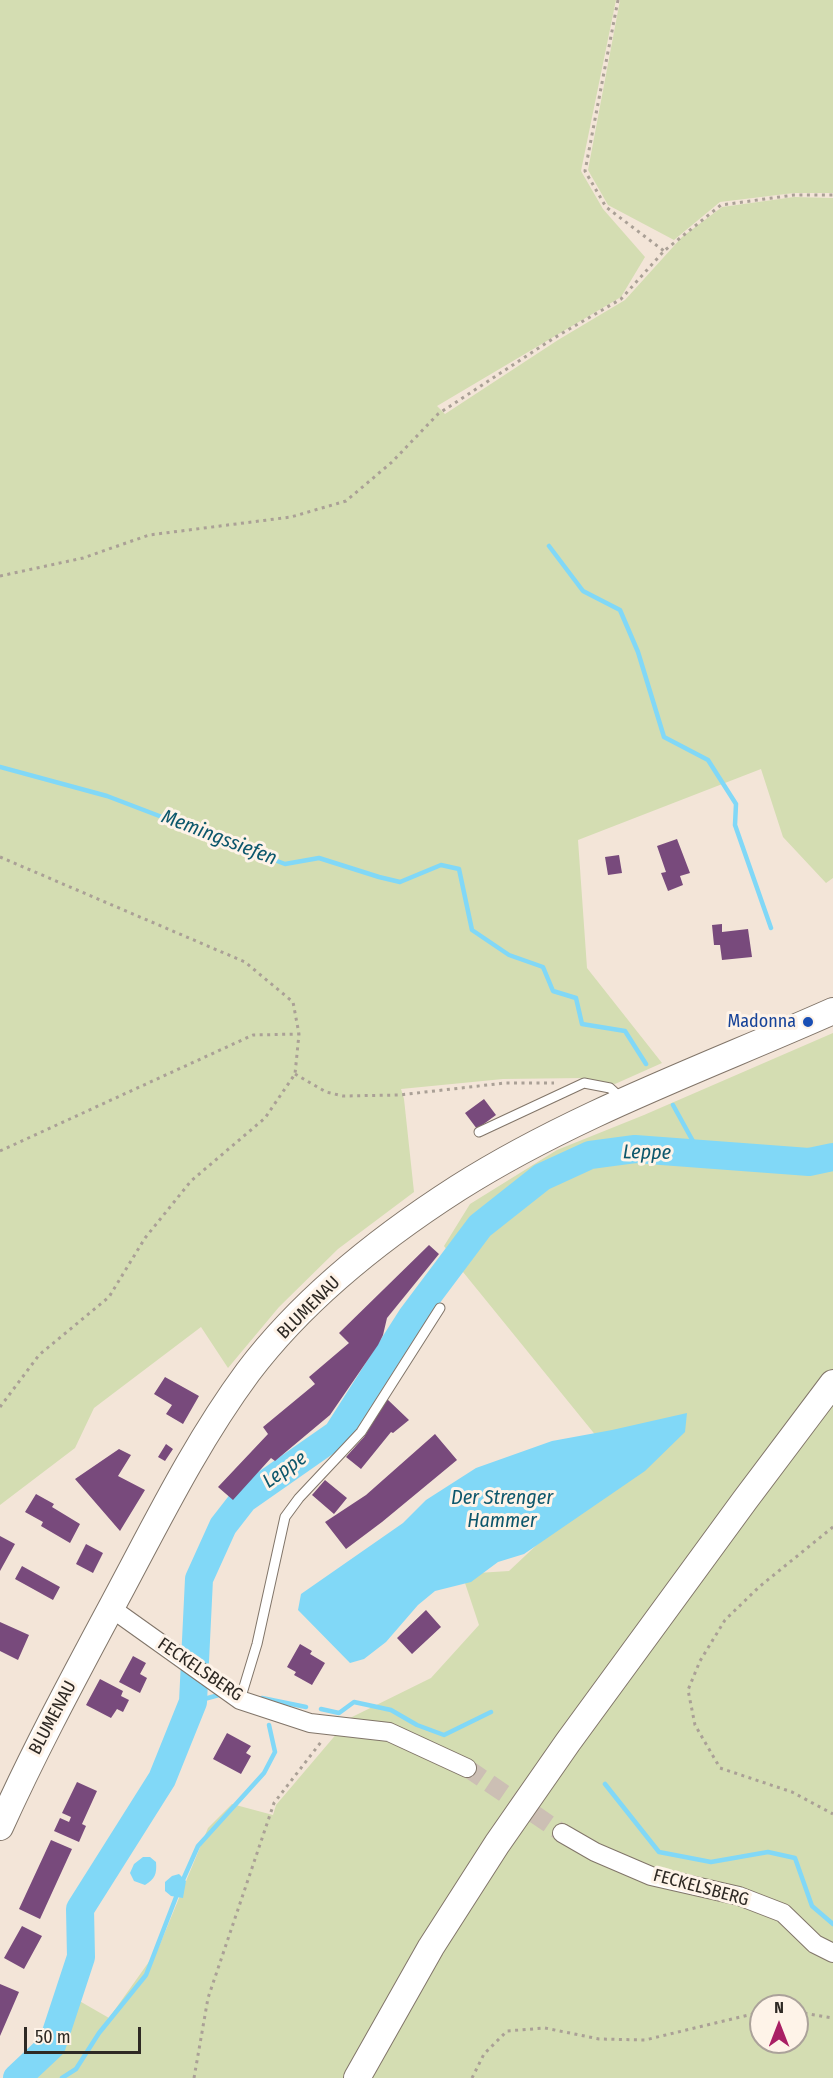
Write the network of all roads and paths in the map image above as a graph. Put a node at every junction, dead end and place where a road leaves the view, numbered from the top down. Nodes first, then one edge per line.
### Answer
1 (618, 0) edge
2 (833, 195) edge
3 (664, 251) junction
4 (0, 576) edge
5 (0, 857) edge
6 (833, 1011) edge
7 (299, 1034) junction
8 (295, 1074) junction
9 (584, 1083) junction
10 (624, 1102) junction
11 (479, 1132) dead end
12 (0, 1151) edge
13 (440, 1308) dead end
14 (833, 1383) edge
15 (0, 1407) edge
16 (833, 1527) edge
17 (111, 1608) junction
18 (240, 1700) junction
19 (334, 1725) junction
20 (467, 1768) tunnel mouth
21 (833, 1814) edge
22 (0, 1827) edge
23 (562, 1833) tunnel mouth
24 (833, 1953) edge
25 (809, 2014) edge
26 (749, 2015) edge
27 (833, 2018) edge
28 (195, 2078) edge
29 (357, 2078) edge
30 (472, 2078) edge

1 - 3 path
2 - 3 path
3 - 4 path
5 - 7 path
6 - 10 main road, BLUMENAU
7 - 8 path
7 - 12 path
8 - 9 path
8 - 15 path
9 - 10 lane
9 - 11 lane
10 - 17 main road, BLUMENAU
13 - 18 lane
14 - 29 main road
16 - 21 path
17 - 18 street, FECKELSBERG
17 - 22 main road, BLUMENAU
18 - 19 street, FECKELSBERG
19 - 20 street, FECKELSBERG
19 - 28 path
23 - 24 street, FECKELSBERG
25 - 27 path
26 - 30 path

